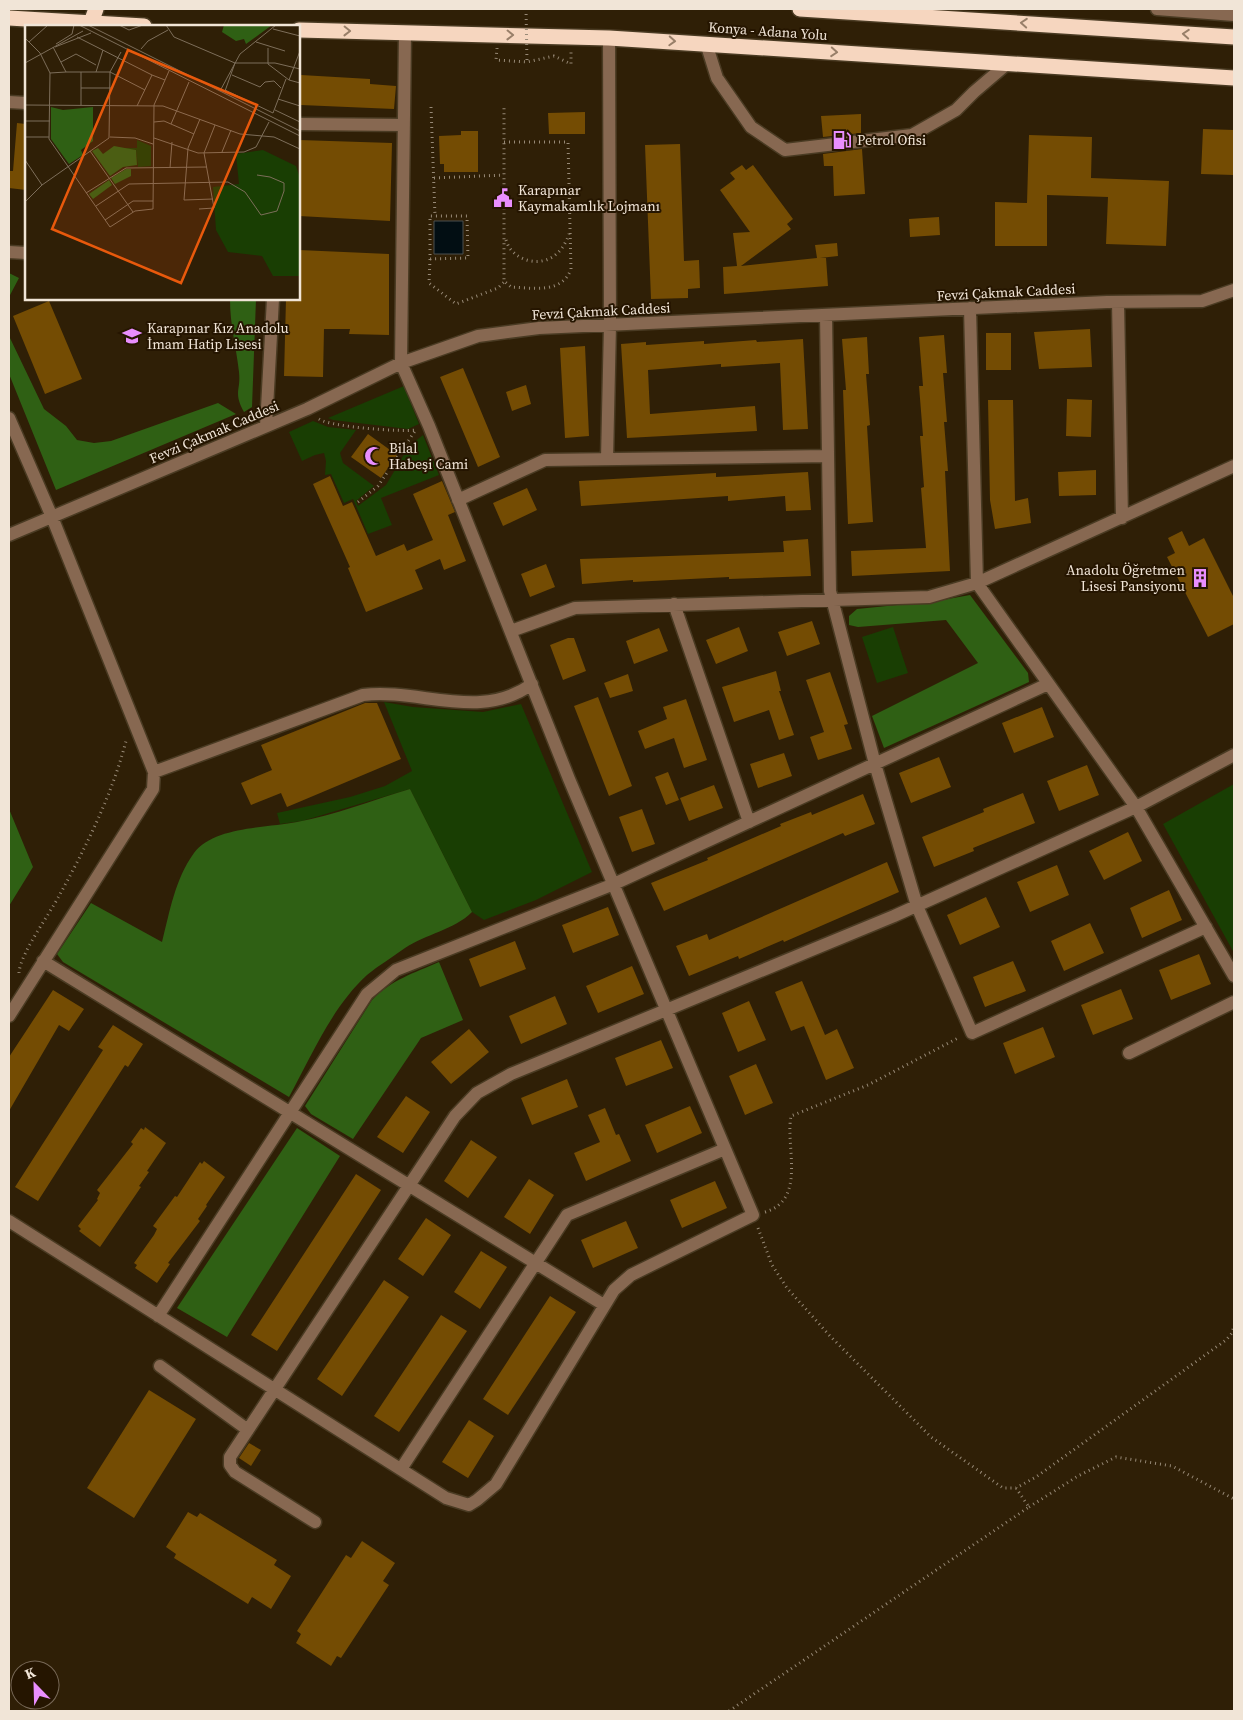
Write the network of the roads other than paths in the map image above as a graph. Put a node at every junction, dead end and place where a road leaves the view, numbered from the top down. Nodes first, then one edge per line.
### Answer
1 (96, 9) edge
2 (800, 9) edge
3 (1157, 9) edge
4 (895, 12) edge
5 (934, 13) edge
6 (34, 15) edge
7 (1234, 15) edge
8 (9, 18) edge
9 (90, 25) joint
10 (300, 30) edge
11 (405, 33) junction
12 (1234, 37) edge
13 (609, 38) junction
14 (706, 43) junction
15 (1008, 64) junction
16 (1234, 78) edge
17 (9, 102) edge
18 (25, 104) edge
19 (300, 124) edge
20 (404, 125) junction
21 (9, 252) edge
22 (25, 253) edge
23 (1234, 290) edge
24 (273, 300) edge
25 (1118, 302) junction
26 (970, 308) junction
27 (826, 315) junction
28 (610, 324) junction
29 (401, 363) junction
30 (9, 418) edge
31 (266, 426) junction
32 (828, 456) junction
33 (607, 459) junction
34 (1234, 466) edge
35 (458, 500) junction
36 (52, 518) junction
37 (1122, 518) junction
38 (9, 535) edge
39 (977, 583) junction
40 (832, 599) junction
41 (674, 604) junction
42 (510, 631) junction
43 (532, 684) junction
44 (1048, 684) junction
45 (1234, 754) edge
46 (874, 764) junction
47 (154, 772) junction
48 (1136, 807) junction
49 (749, 822) junction
50 (614, 884) junction
51 (917, 906) junction
52 (1206, 927) junction
53 (43, 961) junction
54 (1234, 976) edge
55 (1234, 1002) edge
56 (666, 1008) junction
57 (9, 1016) edge
58 (1129, 1053) dead end
59 (291, 1113) junction
60 (725, 1148) junction
61 (408, 1185) junction
62 (9, 1221) edge
63 (536, 1263) junction
64 (604, 1306) junction
65 (158, 1316) junction
66 (160, 1366) dead end
67 (276, 1389) junction
68 (248, 1430) junction
69 (401, 1469) junction
70 (315, 1522) dead end

1 - 9 highway
2 - 4 highway
3 - 7 street
4 - 5 highway
12 -> 5 highway
6 - 8 highway
6 - 9 highway
10 -> 11 highway, Konya - Adana Yolu
11 -> 13 highway, Konya - Adana Yolu
11 - 20 street
13 -> 14 highway, Konya - Adana Yolu
13 - 28 street
14 -> 15 highway, Konya - Adana Yolu
14 - 15 street
15 - 16 highway, Konya - Adana Yolu
17 - 18 street
19 - 20 street
20 - 29 street
21 - 22 street
23 - 25 street, Fevzi Çakmak Caddesi
24 - 31 street
25 - 26 street, Fevzi Çakmak Caddesi
25 - 37 street
26 - 27 street, Fevzi Çakmak Caddesi
26 - 39 street
27 - 28 street, Fevzi Çakmak Caddesi
27 - 32 street
28 - 29 street, Fevzi Çakmak Caddesi
28 - 33 street
29 - 31 street, Fevzi Çakmak Caddesi
29 - 35 street
30 - 36 street
31 - 36 street, Fevzi Çakmak Caddesi
32 - 33 street
32 - 40 street
33 - 35 street
34 - 37 street
35 - 42 street
36 - 38 street, Fevzi Çakmak Caddesi
36 - 47 street
37 - 39 street
39 - 40 street
39 - 44 street
40 - 41 street
40 - 46 street
41 - 42 street
41 - 49 street
42 - 43 street
43 - 47 street
43 - 50 street
44 - 46 street
44 - 48 street
45 - 48 street
46 - 49 street
46 - 51 street
47 - 53 street
48 - 51 street
48 - 52 street
49 - 50 street
50 - 56 street
50 - 59 street
51 - 52 street
51 - 56 street
52 - 54 street
53 - 57 street
53 - 59 street
55 - 58 street
56 - 60 street
56 - 61 street
59 - 61 street
59 - 65 street
60 - 63 street
60 - 64 street
61 - 63 street
61 - 67 street
62 - 65 street
63 - 64 street
63 - 69 street
64 - 69 street
65 - 67 street
66 - 68 street
67 - 68 street
67 - 69 street
68 - 70 street

